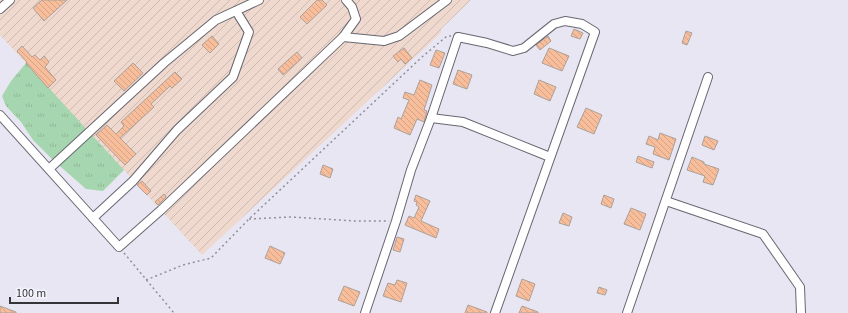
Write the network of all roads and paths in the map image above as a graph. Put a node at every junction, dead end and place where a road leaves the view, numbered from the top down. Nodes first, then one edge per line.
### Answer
1 (10, 0) edge
2 (258, 0) edge
3 (346, 0) edge
4 (447, 0) edge
5 (0, 9) edge
6 (236, 11) junction
7 (343, 37) junction
8 (458, 37) junction
9 (708, 77) dead end
10 (0, 115) edge
11 (431, 118) junction
12 (550, 157) junction
13 (49, 169) junction
14 (666, 201) junction
15 (93, 218) junction
16 (249, 219) junction
17 (396, 220) junction
18 (119, 247) junction
19 (146, 280) junction
20 (174, 313) edge
21 (365, 313) edge
22 (495, 313) edge
23 (627, 313) edge
24 (801, 313) edge

1 - 5 street
2 - 6 street
3 - 7 street
4 - 7 street
6 - 13 street
6 - 15 street
7 - 18 street
8 - 11 street
8 - 12 street
8 - 16 path
9 - 14 street
10 - 13 street
11 - 12 street
11 - 17 street
12 - 22 street
13 - 15 street
14 - 23 street
14 - 24 street
15 - 18 street
16 - 17 path
16 - 19 path
17 - 21 street
18 - 19 path
19 - 20 path

